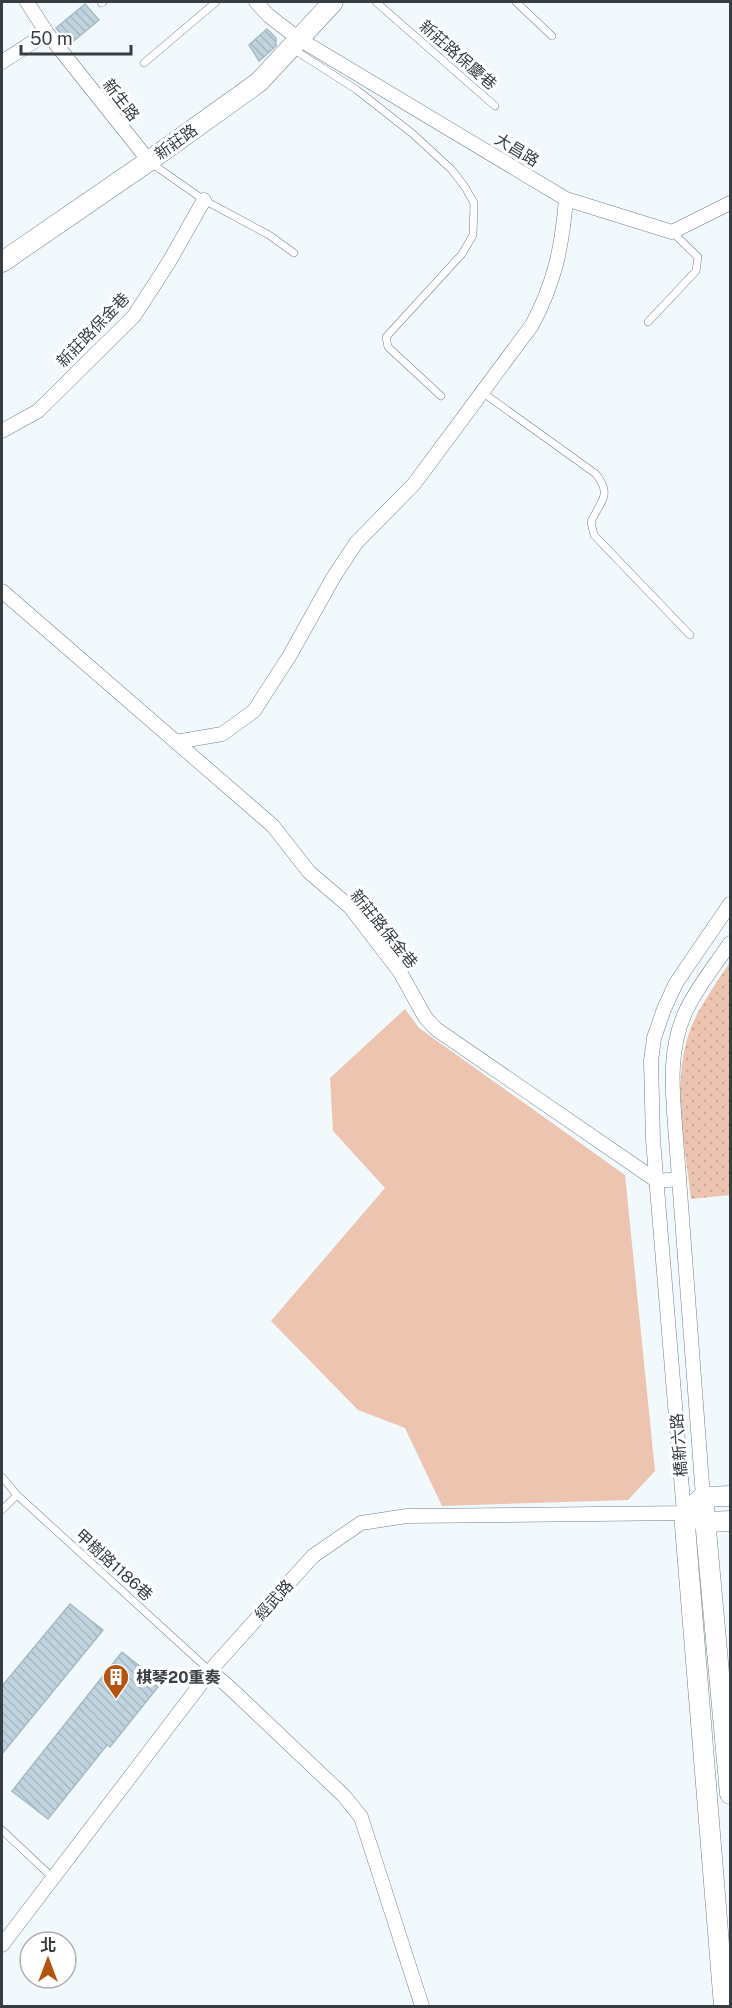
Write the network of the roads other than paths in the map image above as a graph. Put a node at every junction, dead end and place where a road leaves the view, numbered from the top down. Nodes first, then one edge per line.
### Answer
1 (27, 2) edge
2 (216, 2) edge
3 (256, 2) edge
4 (333, 2) edge
5 (376, 2) edge
6 (516, 2) edge
7 (47, 33) junction
8 (552, 36) dead end
9 (295, 44) junction
10 (2, 62) edge
11 (144, 63) dead end
12 (495, 106) dead end
13 (149, 161) junction
14 (566, 199) junction
15 (204, 200) junction
16 (730, 203) edge
17 (672, 231) junction
18 (294, 252) dead end
19 (2, 262) edge
20 (648, 322) dead end
21 (482, 392) junction
22 (441, 396) dead end
23 (2, 431) edge
24 (2, 591) edge
25 (690, 635) dead end
26 (176, 742) junction
27 (730, 904) edge
28 (730, 943) edge
29 (679, 1179) junction
30 (657, 1181) junction
31 (2, 1477) edge
32 (17, 1495) junction
33 (730, 1496) edge
34 (703, 1497) junction
35 (2, 1510) edge
36 (684, 1514) junction
37 (730, 1521) edge
38 (707, 1522) junction
39 (210, 1671) junction
40 (730, 1794) edge
41 (2, 1830) edge
42 (52, 1878) junction
43 (2, 1945) edge
44 (422, 2007) edge
45 (724, 2007) edge

1 - 7 street, 新生路
2 - 11 lane
3 - 9 street, 大昌路
4 - 9 street, 新莊路
5 - 12 lane, 新莊路保慶巷
6 - 8 lane
7 - 10 street
7 - 13 street, 新生路
9 - 13 street, 新莊路
9 - 14 street, 大昌路
9 - 22 lane
13 - 15 lane
13 - 19 street, 新莊路
14 - 17 street, 大昌路
14 - 21 street
15 - 18 lane
15 - 23 street, 新莊路保金巷
16 - 17 street
17 - 20 lane
21 - 25 lane
21 - 26 street
24 - 26 street, 新莊路保金巷
26 - 30 street, 新莊路保金巷
27 - 30 street, 橋新六路
28 - 29 street, 橋新六路
29 - 30 street
29 - 34 street, 橋新六路
30 - 36 street, 橋新六路
31 - 32 lane, 甲樹路1186巷
32 - 35 lane
32 - 39 lane, 甲樹路1186巷
33 - 34 street
34 - 36 street
34 - 38 street, 橋新六路
36 - 38 street, 經武路
36 - 39 street, 經武路
36 - 45 street, 橋新六路
37 - 38 street, 經武路
38 - 40 street, 橋新六路
39 - 42 street, 經武路
39 - 44 street
41 - 42 lane
42 - 43 street, 經武路

